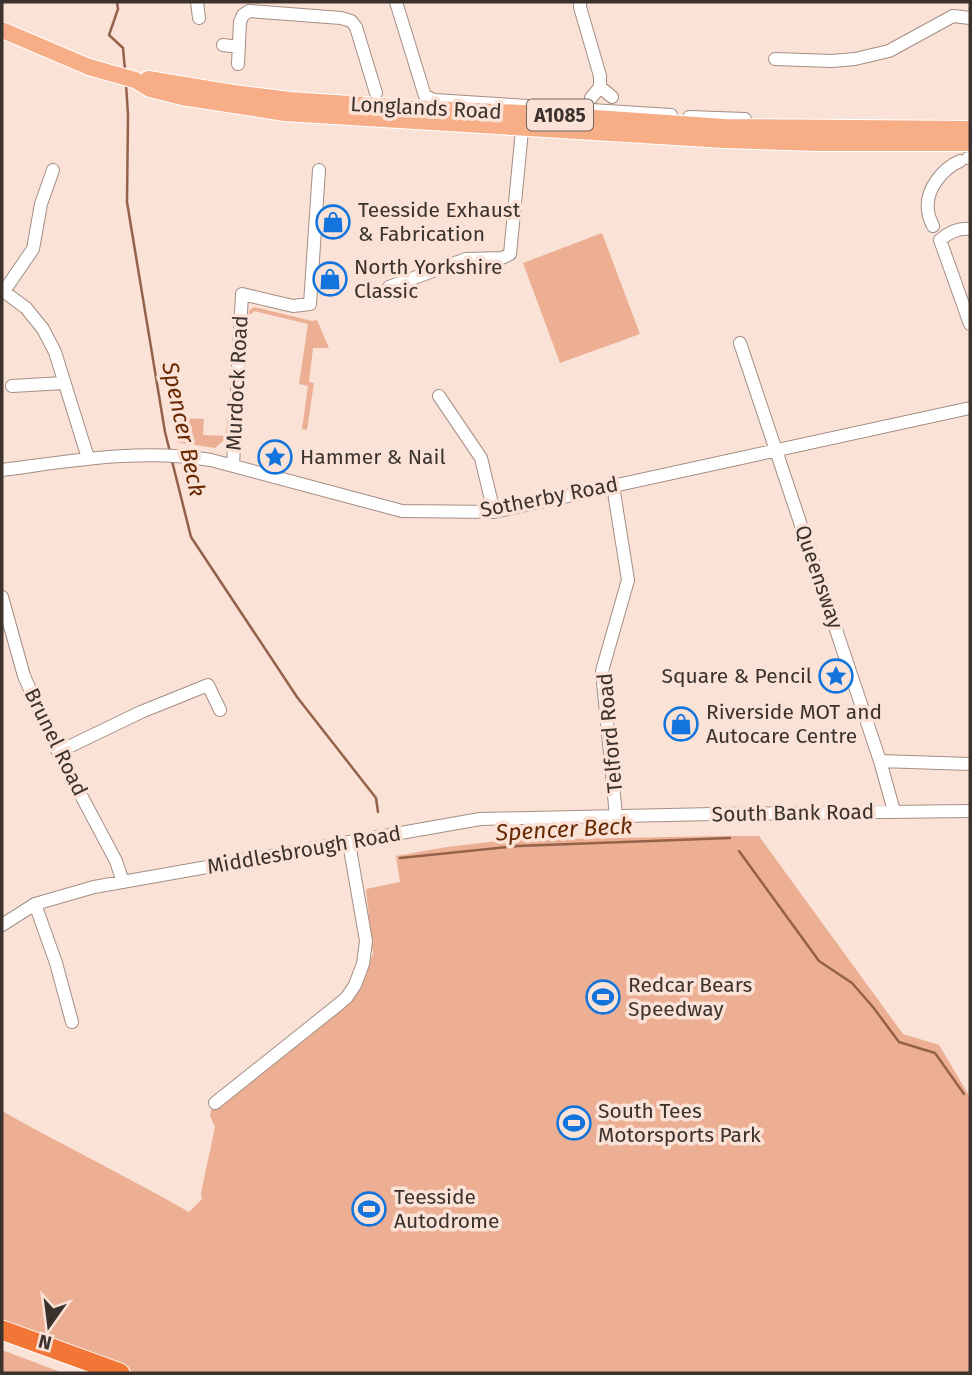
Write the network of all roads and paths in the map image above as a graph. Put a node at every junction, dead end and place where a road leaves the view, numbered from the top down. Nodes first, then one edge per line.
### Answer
1 (197, 2) edge
2 (396, 2) edge
3 (580, 2) edge
4 (958, 2) edge
5 (286, 7) edge
6 (199, 18) dead end
7 (966, 18) edge
8 (2, 30) edge
9 (223, 45) dead end
10 (239, 47) junction
11 (775, 59) dead end
12 (238, 64) dead end
13 (372, 75) junction
14 (128, 79) junction
15 (358, 79) dead end
16 (600, 87) junction
17 (376, 93) dead end
18 (612, 97) dead end
19 (591, 98) dead end
20 (745, 119) dead end
21 (523, 120) junction
22 (970, 129) edge
23 (946, 141) junction
24 (967, 155) edge
25 (53, 170) dead end
26 (319, 170) dead end
27 (942, 172) junction
28 (933, 226) dead end
29 (970, 229) edge
30 (389, 288) dead end
31 (3, 290) edge
32 (970, 324) edge
33 (740, 343) dead end
34 (64, 383) junction
35 (12, 386) dead end
36 (439, 396) dead end
37 (970, 408) edge
38 (776, 450) junction
39 (88, 458) junction
40 (233, 466) junction
41 (2, 470) edge
42 (614, 486) junction
43 (494, 512) junction
44 (2, 597) edge
45 (220, 710) dead end
46 (58, 752) junction
47 (880, 761) junction
48 (970, 764) edge
49 (894, 811) junction
50 (970, 811) edge
51 (616, 816) junction
52 (349, 843) junction
53 (123, 882) junction
54 (35, 904) junction
55 (2, 925) edge
56 (72, 1022) dead end
57 (215, 1103) dead end
58 (2, 1330) edge
59 (2, 1344) edge
60 (80, 1373) edge
61 (120, 1373) edge

1 - 6 street
2 - 20 street
3 - 16 street
4 - 7 street
5 - 10 street
5 - 13 street
7 - 11 street
8 - 14 main road, A1085
9 - 10 street
10 - 12 street
13 - 15 street
13 - 17 street
14 - 21 main road, Longlands Road / A1085
14 - 21 main road, Longlands Road / A1085
16 - 18 street
16 - 19 street
21 - 23 main road, Longlands Road / A1085
21 - 30 street
22 - 23 main road, Longlands Road / A1085
23 - 24 main road, Longlands Road / A1085
23 - 27 street
24 - 27 street
25 - 31 street
26 - 40 street, Murdock Road
27 - 28 street
29 - 32 street
31 - 34 street
33 - 38 street, Queensway
34 - 35 street
34 - 39 street
36 - 43 street
37 - 38 street, Sotherby Road
38 - 42 street, Sotherby Road
38 - 47 street, Queensway
39 - 40 street, Sotherby Road
39 - 41 street, Sotherby Road
40 - 43 street, Sotherby Road
42 - 43 street, Sotherby Road
42 - 51 street, Telford Road
44 - 46 street, Brunel Road
45 - 46 street
46 - 53 street, Brunel Road
47 - 48 street
47 - 49 street, Queensway
49 - 50 street, South Bank Road
49 - 51 street, South Bank Road
51 - 52 street, Middlesbrough Road
52 - 53 street, Middlesbrough Road
52 - 57 street
53 - 54 street, Middlesbrough Road
54 - 55 street, Middlesbrough Road
54 - 56 street
58 - 61 highway
59 - 60 highway

